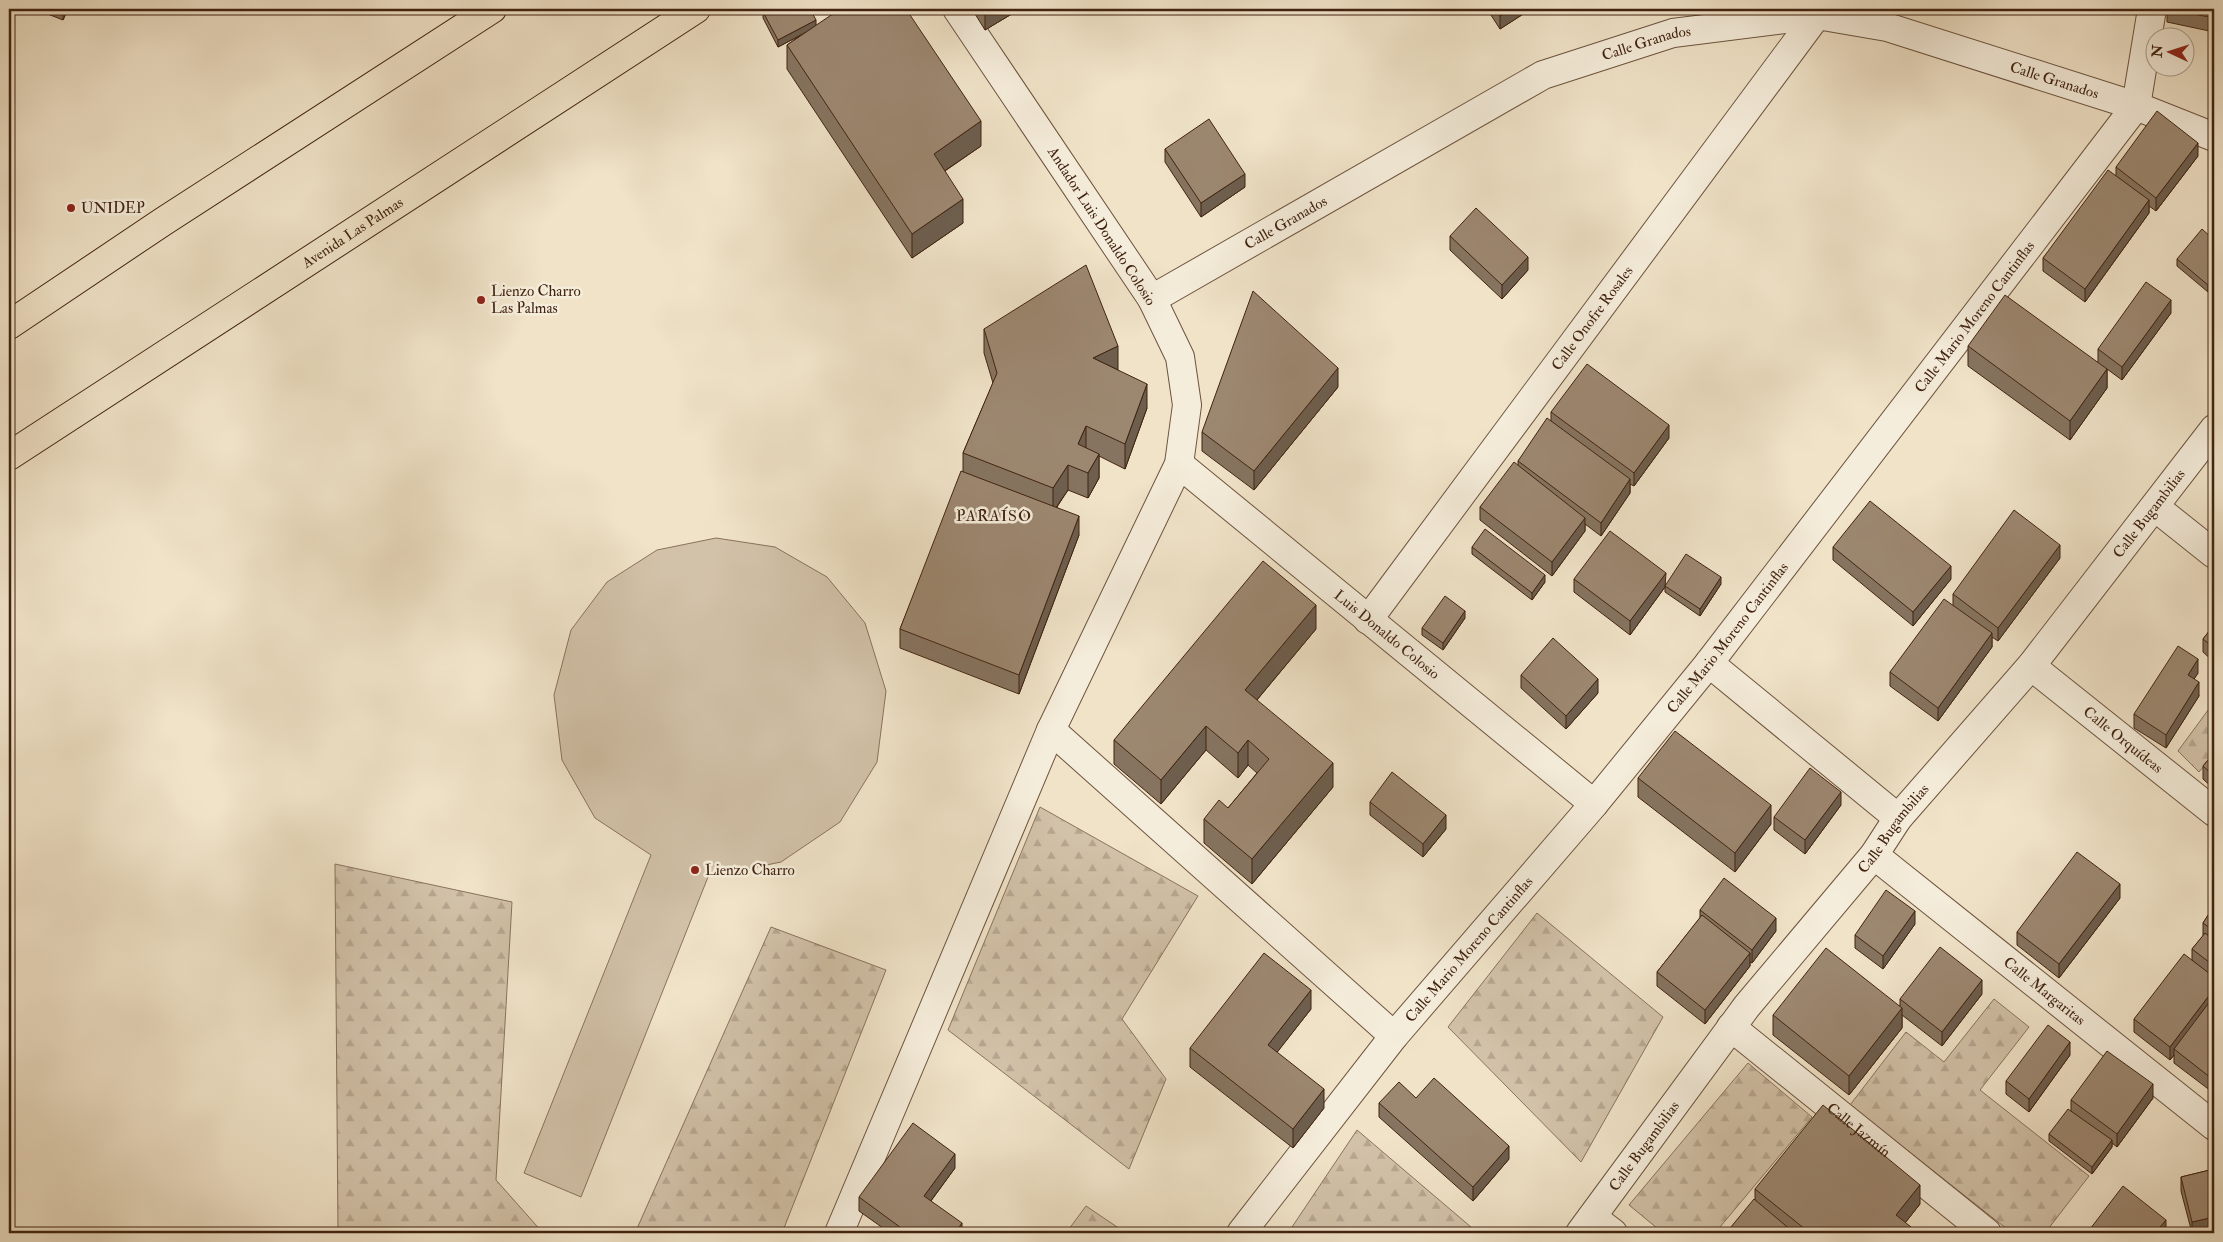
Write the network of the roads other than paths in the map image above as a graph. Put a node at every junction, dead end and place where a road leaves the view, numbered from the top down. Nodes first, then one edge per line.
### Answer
1 (492, 9) edge
2 (696, 9) edge
3 (957, 9) edge
4 (2152, 9) edge
5 (1817, 15) junction
6 (2136, 106) junction
7 (2214, 136) edge
8 (1152, 299) junction
9 (9, 325) edge
10 (2214, 429) edge
11 (9, 456) edge
12 (1179, 464) junction
13 (2155, 507) junction
14 (2214, 554) edge
15 (1368, 620) junction
16 (1709, 663) junction
17 (2032, 666) junction
18 (1051, 730) junction
19 (1594, 804) junction
20 (2214, 812) edge
21 (1898, 818) junction
22 (1874, 855) junction
23 (1731, 1026) junction
24 (1394, 1036) junction
25 (2214, 1126) edge
26 (1586, 1225) edge
27 (840, 1233) edge
28 (1241, 1233) edge
29 (1613, 1233) edge
30 (1987, 1233) edge

1 - 9 main road
2 - 11 main road, Avenida Las Palmas
3 - 8 street, Andador Luis Donaldo Colosio
4 - 6 street, Calle Mario Moreno Cantinflas
5 - 6 street, Calle Granados
5 - 8 street, Calle Granados
5 - 15 street, Calle Onofre Rosales
6 - 7 street, Calle Granados
6 - 16 street, Calle Mario Moreno Cantinflas
8 - 12 street, Andador Luis Donaldo Colosio
10 - 13 street, Calle Bugambilias
12 - 15 street, Luis Donaldo Colosio
12 - 18 street, Andador Luis Donaldo Colosio
13 - 14 street
13 - 17 street, Calle Bugambilias
15 - 19 street, Luis Donaldo Colosio
16 - 19 street, Calle Mario Moreno Cantinflas
16 - 21 street
17 - 20 street, Calle Orquídeas
17 - 21 street, Calle Bugambilias
18 - 24 street
18 - 27 street, Andador Luis Donaldo Colosio
19 - 24 street, Calle Mario Moreno Cantinflas
21 - 22 street, Calle Bugambilias
22 - 23 street, Calle Bugambilias
22 - 25 street, Calle Margaritas
23 - 26 street, Calle Bugambilias
23 - 30 street, Calle Jazmín
24 - 28 street, Calle Mario Moreno Cantinflas
26 - 29 street

